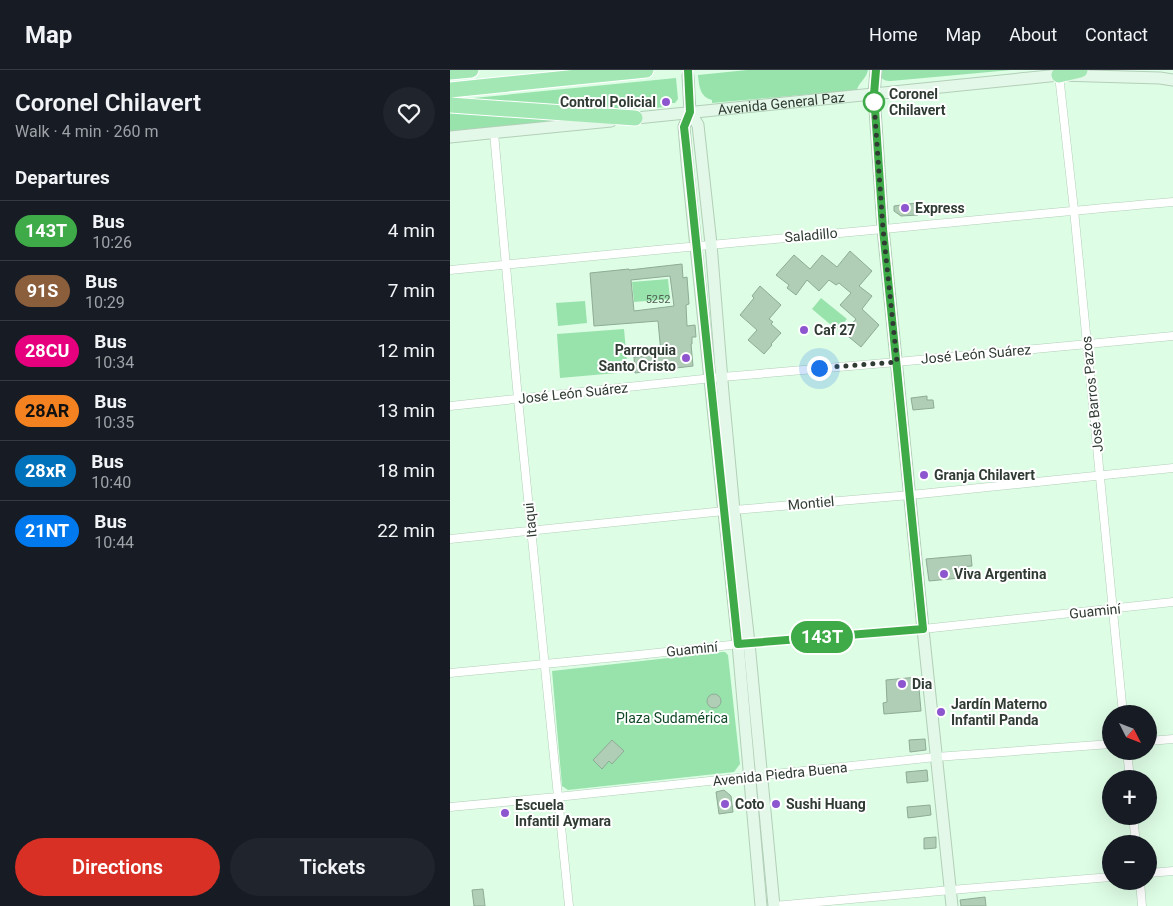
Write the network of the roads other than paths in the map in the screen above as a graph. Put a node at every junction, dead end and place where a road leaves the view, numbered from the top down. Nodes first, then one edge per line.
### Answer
1 (471, 70) edge
2 (646, 70) edge
3 (876, 70) edge
4 (1080, 70) edge
5 (450, 72) edge
6 (1059, 74) junction
7 (688, 76) dead end
8 (1173, 80) edge
9 (450, 90) edge
10 (874, 94) junction
11 (450, 105) edge
12 (690, 112) junction
13 (635, 118) junction
14 (494, 133) junction
15 (450, 137) edge
16 (1173, 202) edge
17 (1074, 210) junction
18 (883, 229) junction
19 (710, 244) junction
20 (697, 246) junction
21 (507, 264) junction
22 (450, 270) edge
23 (1173, 336) edge
24 (1087, 344) junction
25 (897, 362) junction
26 (716, 377) junction
27 (518, 399) junction
28 (450, 406) edge
29 (1173, 468) edge
30 (1100, 476) junction
31 (910, 495) junction
32 (729, 510) junction
33 (532, 531) junction
34 (450, 539) edge
35 (1173, 602) edge
36 (1113, 609) junction
37 (923, 629) junction
38 (744, 643) junction
39 (545, 664) junction
40 (450, 673) edge
41 (1122, 705) edge
42 (1173, 739) edge
43 (1158, 740) edge
44 (1102, 745) edge
45 (936, 758) junction
46 (762, 776) junction
47 (750, 777) junction
48 (557, 797) junction
49 (450, 807) edge
50 (1173, 871) edge
51 (1157, 872) edge
52 (1102, 878) edge
53 (951, 890) junction
54 (1141, 890) edge
55 (569, 906) edge
56 (761, 906) edge
57 (774, 906) edge
58 (952, 906) edge
59 (1142, 906) edge

1 - 5 highway
2 - 9 highway
3 - 10 street
4 - 6 highway
6 - 8 street, Avenida General Paz
6 - 10 street, Avenida General Paz
6 - 17 street, José Barros Pazos
7 - 12 street
10 - 12 street, Avenida General Paz
10 - 18 street
11 - 13 highway
12 - 13 street, Avenida General Paz
12 - 19 street
12 - 20 street
13 - 14 street, Avenida General Paz
14 - 15 street, Avenida General Paz
14 - 21 street, Itaqui
16 - 17 street, Saladillo
17 - 18 street, Saladillo
17 - 24 street, José Barros Pazos
18 - 19 street, Saladillo
18 - 25 street
19 - 20 street, Saladillo
19 - 26 street
20 - 21 street, Saladillo
20 - 26 street
21 - 22 street, Saladillo
21 - 27 street, Itaqui
23 - 24 street, José León Suárez
24 - 25 street, José León Suárez
24 - 30 street, José Barros Pazos
25 - 26 street, José León Suárez
25 - 31 street
26 - 27 street, José León Suárez
26 - 32 street
27 - 28 street, José León Suárez
27 - 33 street, Itaqui
29 - 30 street, Montiel
30 - 31 street, Montiel
30 - 36 street, José Barros Pazos
31 - 32 street, Montiel
31 - 37 street
32 - 33 street, Montiel
32 - 38 street
33 - 34 street, Montiel
33 - 39 street, Itaqui
35 - 36 street, Guaminí
36 - 37 street, Guaminí
36 - 41 street, José Barros Pazos
37 - 38 street, Guaminí
37 - 45 street
38 - 39 street, Guaminí
38 - 46 street
38 - 47 street
39 - 40 street, Guaminí
39 - 48 street, Itaqui
42 - 43 street
44 - 45 street, Avenida Piedra Buena
45 - 46 street, Avenida Piedra Buena
45 - 53 street
46 - 47 street, Avenida Piedra Buena
46 - 57 street
47 - 48 street, Avenida Piedra Buena
47 - 56 street
48 - 49 street, Avenida Piedra Buena
48 - 55 street, Itaqui
50 - 51 street
52 - 53 street
53 - 57 street
53 - 58 street
54 - 59 street

